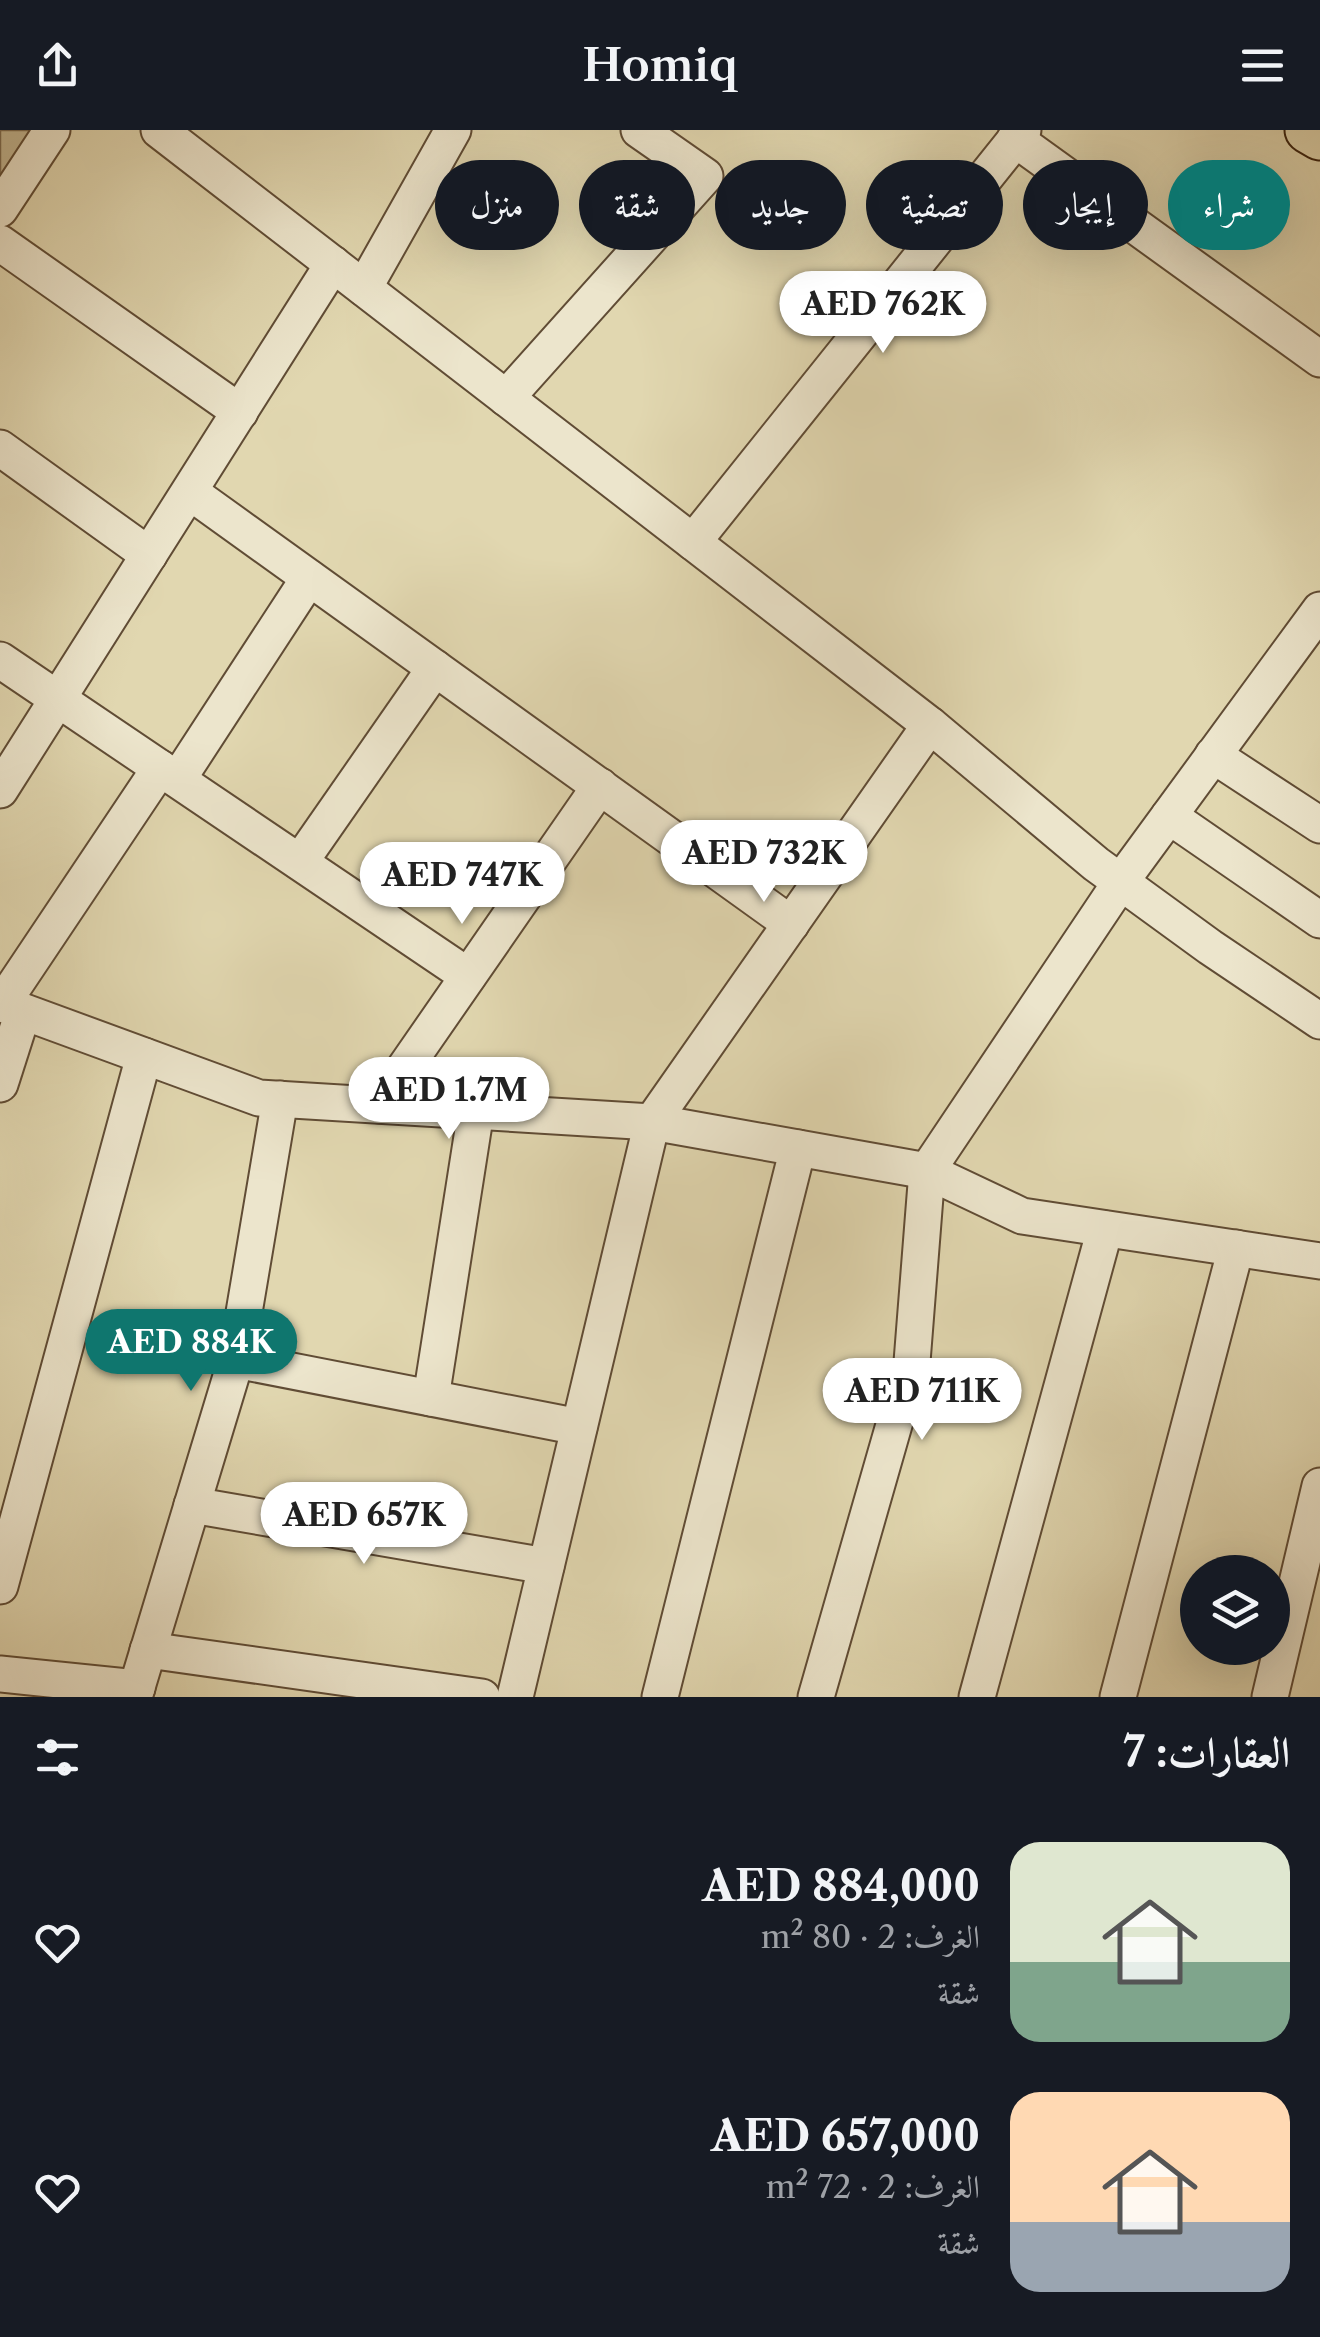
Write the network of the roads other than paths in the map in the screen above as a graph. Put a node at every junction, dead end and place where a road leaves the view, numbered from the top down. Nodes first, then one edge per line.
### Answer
1 (52, 130) edge
2 (159, 130) edge
3 (453, 130) edge
4 (639, 130) edge
5 (1308, 130) edge
6 (1019, 134) edge
7 (1320, 137) edge
8 (0, 209) edge
9 (0, 243) edge
10 (334, 264) junction
11 (364, 288) junction
12 (1320, 359) edge
13 (506, 398) junction
14 (240, 412) junction
15 (0, 448) edge
16 (190, 492) junction
17 (693, 542) junction
18 (149, 556) junction
19 (310, 578) junction
20 (1320, 610) edge
21 (0, 660) edge
22 (435, 668) junction
23 (58, 698) junction
24 (930, 725) junction
25 (1213, 756) junction
26 (169, 774) junction
27 (600, 786) junction
28 (0, 790) edge
29 (1169, 816) junction
30 (1320, 824) edge
31 (300, 862) junction
32 (1122, 880) junction
33 (1320, 920) edge
34 (791, 924) junction
35 (468, 976) junction
36 (8, 1006) edge
37 (1320, 1020) edge
38 (144, 1056) junction
39 (0, 1084) edge
40 (280, 1099) junction
41 (379, 1105) junction
42 (476, 1111) junction
43 (652, 1122) junction
44 (798, 1148) junction
45 (927, 1171) junction
46 (1105, 1228) junction
47 (1236, 1248) junction
48 (1320, 1261) edge
49 (236, 1360) junction
50 (430, 1398) junction
51 (579, 1427) junction
52 (1320, 1486) edge
53 (192, 1505) junction
54 (546, 1566) junction
55 (0, 1586) edge
56 (148, 1650) junction
57 (0, 1674) edge
58 (135, 1693) edge
59 (482, 1697) edge
60 (514, 1697) edge
61 (660, 1697) edge
62 (816, 1697) edge
63 (976, 1697) edge
64 (1118, 1697) edge
65 (1270, 1697) edge

1 - 8 street
2 - 10 street
3 - 11 street
4 - 13 street
5 - 7 main road
6 - 12 street
6 - 17 street
9 - 14 street
10 - 11 street
10 - 14 street
11 - 13 street
13 - 17 street
14 - 16 street
15 - 18 street
16 - 18 street
16 - 19 street
17 - 24 street
18 - 23 street
19 - 22 street
19 - 26 street
20 - 25 street
21 - 23 street
22 - 27 street
22 - 31 street
23 - 26 street
23 - 28 street
24 - 32 street
24 - 34 street
25 - 29 street
25 - 30 street
26 - 31 street
26 - 36 street
27 - 34 street
27 - 35 street
29 - 32 street
29 - 33 street
31 - 35 street
32 - 37 street
32 - 45 street
34 - 43 street
35 - 41 street
36 - 38 street
36 - 39 street
38 - 40 street
38 - 55 street
40 - 41 street
40 - 49 street
41 - 42 street
42 - 43 street
42 - 50 street
43 - 44 street
43 - 51 street
44 - 45 street
44 - 61 street
45 - 46 street
45 - 62 street
46 - 47 street
46 - 63 street
47 - 48 street
47 - 64 street
49 - 50 street
49 - 53 street
50 - 51 street
51 - 54 street
52 - 65 street
53 - 54 street
53 - 56 street
54 - 60 street
56 - 58 street
56 - 59 street
57 - 58 street

